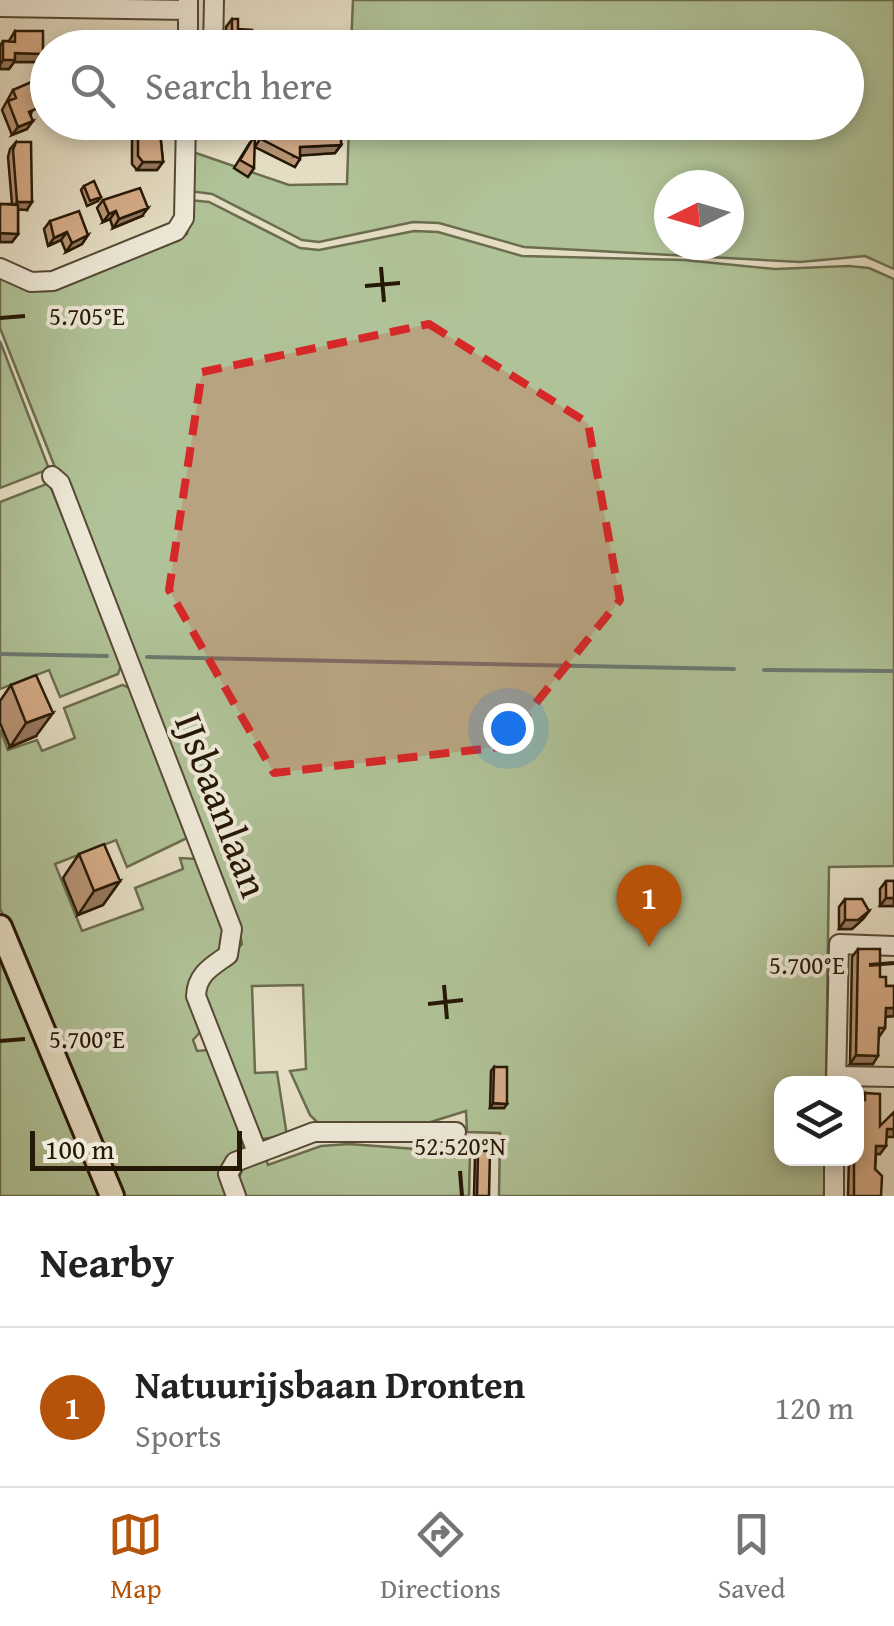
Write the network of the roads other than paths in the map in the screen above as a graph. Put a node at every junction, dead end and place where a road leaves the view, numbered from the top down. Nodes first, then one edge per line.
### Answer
1 (214, 0) edge
2 (188, 5) edge
3 (0, 7) edge
4 (213, 30) edge
5 (186, 140) edge
6 (0, 268) edge
7 (52, 476) dead end
8 (0, 927) edge
9 (894, 946) edge
10 (836, 1076) edge
11 (894, 1077) edge
12 (864, 1079) edge
13 (456, 1132) dead end
14 (257, 1152) junction
15 (834, 1166) edge
16 (112, 1196) edge
17 (236, 1196) edge
18 (834, 1196) edge

1 - 4 street
2 - 3 street
5 - 6 street
7 - 14 street, IJsbaanlaan
8 - 16 main road
9 - 10 street
11 - 12 street
13 - 14 street
14 - 17 street
15 - 18 street

